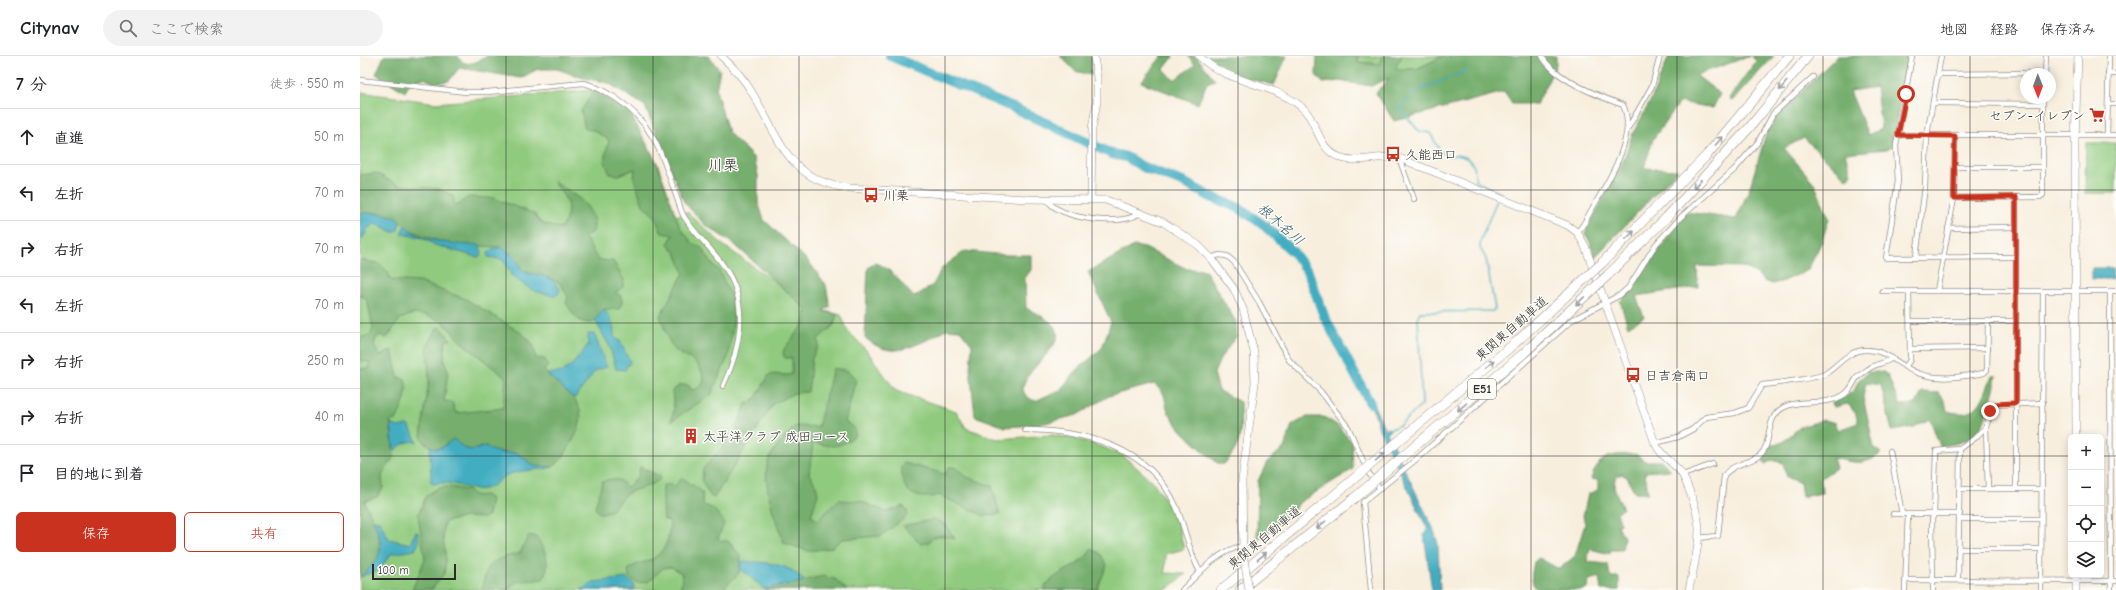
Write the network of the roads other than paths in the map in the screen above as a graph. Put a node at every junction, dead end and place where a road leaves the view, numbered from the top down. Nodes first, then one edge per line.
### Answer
1 (721, 56) edge
2 (1094, 56) edge
3 (1199, 56) edge
4 (1542, 56) edge
5 (1660, 56) edge
6 (1789, 56) edge
7 (1808, 56) edge
8 (1912, 56) edge
9 (1941, 56) edge
10 (2046, 56) edge
11 (2078, 56) edge
12 (2109, 56) edge
13 (2045, 68) edge
14 (1938, 74) junction
15 (2020, 74) edge
16 (2108, 74) junction
17 (2116, 74) edge
18 (1813, 77) dead end
19 (360, 80) edge
20 (1933, 103) junction
21 (2020, 104) edge
22 (2043, 104) edge
23 (2108, 104) junction
24 (2116, 104) edge
25 (1627, 129) junction
26 (2107, 134) junction
27 (2116, 134) edge
28 (1898, 135) junction
29 (1927, 135) junction
30 (2043, 135) junction
31 (2075, 135) junction
32 (1955, 136) junction
33 (1399, 158) junction
34 (1956, 167) junction
35 (2043, 167) junction
36 (2016, 197) junction
37 (1091, 198) junction
38 (1954, 198) junction
39 (1047, 199) junction
40 (1414, 199) dead end
41 (1140, 212) junction
42 (2016, 227) junction
43 (1948, 228) junction
44 (1577, 232) junction
45 (2016, 257) junction
46 (1212, 258) junction
47 (1916, 258) junction
48 (1944, 258) junction
49 (1882, 291) dead end
50 (1909, 291) junction
51 (1937, 291) junction
52 (2016, 291) junction
53 (2043, 291) junction
54 (2076, 291) junction
55 (2110, 291) junction
56 (2116, 291) edge
57 (1606, 302) junction
58 (1910, 321) junction
59 (1988, 321) junction
60 (2016, 321) junction
61 (1988, 348) junction
62 (1910, 349) junction
63 (1892, 358) junction
64 (1906, 367) junction
65 (723, 386) dead end
66 (2016, 403) junction
67 (2043, 403) junction
68 (2113, 404) edge
69 (1986, 426) junction
70 (1025, 430) dead end
71 (2076, 434) edge
72 (1656, 444) junction
73 (1960, 449) junction
74 (1890, 451) dead end
75 (1713, 464) dead end
76 (1683, 475) junction
77 (1988, 488) junction
78 (2016, 488) junction
79 (1380, 489) junction
80 (1960, 489) junction
81 (2041, 489) junction
82 (2110, 490) junction
83 (2116, 490) edge
84 (1893, 514) dead end
85 (1905, 514) junction
86 (1934, 514) junction
87 (1960, 517) junction
88 (2041, 519) junction
89 (1698, 538) junction
90 (1958, 549) junction
91 (2041, 549) junction
92 (1243, 550) junction
93 (1200, 572) junction
94 (2076, 578) edge
95 (1905, 580) junction
96 (1932, 580) junction
97 (1958, 580) junction
98 (2041, 580) junction
99 (2113, 581) edge
100 (1182, 590) edge
101 (1221, 590) edge
102 (1240, 590) edge
103 (1249, 590) edge
104 (1371, 590) edge
105 (1689, 590) edge
106 (1905, 590) edge
107 (1932, 590) edge
108 (2041, 590) edge
109 (2076, 590) edge
110 (2111, 590) edge

1 - 39 street
2 - 37 street
3 - 33 street
4 - 25 street
5 - 25 street
101 -> 6 highway, 東関東自動車道 / E51, bridge
7 -> 102 highway, 東関東自動車道 / E51, bridge
8 - 28 street
9 - 14 street
10 - 13 street
11 - 31 street
12 - 16 street
14 - 15 street
14 - 20 street
16 - 17 street
16 - 23 street
18 - 57 street
19 - 65 street
20 - 21 street
20 - 29 street
22 - 30 street
23 - 24 street
23 - 26 street
25 - 44 street
26 - 27 street
26 - 31 street
28 - 29 street
28 - 47 street
29 - 32 street
29 - 47 street
30 - 31 street
30 - 32 street
30 - 35 street
31 - 54 street
32 - 34 street
33 - 40 street
33 - 44 street
34 - 35 street
34 - 38 street
35 - 36 street
36 - 38 street
36 - 42 street
37 - 39 street
37 - 41 street
38 - 43 street
39 - 41 street
41 - 46 street
42 - 43 street
42 - 45 street
43 - 48 street
44 - 57 street
45 - 48 street
45 - 52 street
46 - 79 street
46 - 92 street
47 - 48 street
48 - 51 street
49 - 50 street
50 - 51 street
50 - 58 street
51 - 52 street
52 - 53 street
52 - 60 street
53 - 54 street
53 - 67 street
54 - 55 street
54 - 71 street
55 - 56 street
55 - 68 street
57 - 72 street
57 - 79 street
58 - 59 street
58 - 62 street
59 - 60 street
59 - 61 street
60 - 66 street
61 - 62 street
61 - 64 street
62 - 64 street
63 - 64 street
63 - 72 street
63 - 89 street
66 - 67 street
66 - 69 street
66 - 78 street
67 - 81 street
68 - 82 street
69 - 73 street
69 - 77 street
70 - 93 street
72 - 76 street
73 - 80 street
73 - 86 street
74 - 85 street
75 - 76 street
76 - 89 street
77 - 78 street
77 - 80 street
78 - 81 street
79 - 104 street
80 - 87 street
81 - 88 street
82 - 83 street
82 - 99 street
84 - 85 street
85 - 86 street
85 - 95 street
86 - 87 street
86 - 96 street
87 - 88 street
87 - 90 street
88 - 91 street
89 - 105 street
90 - 91 street
90 - 97 street
91 - 98 street
92 - 93 street
92 - 103 street, bridge
93 - 100 street
94 - 98 street
94 - 99 street
94 - 109 street
95 - 96 street
95 - 106 street
96 - 97 street
96 - 107 street
97 - 98 street
98 - 108 street
99 - 110 street

